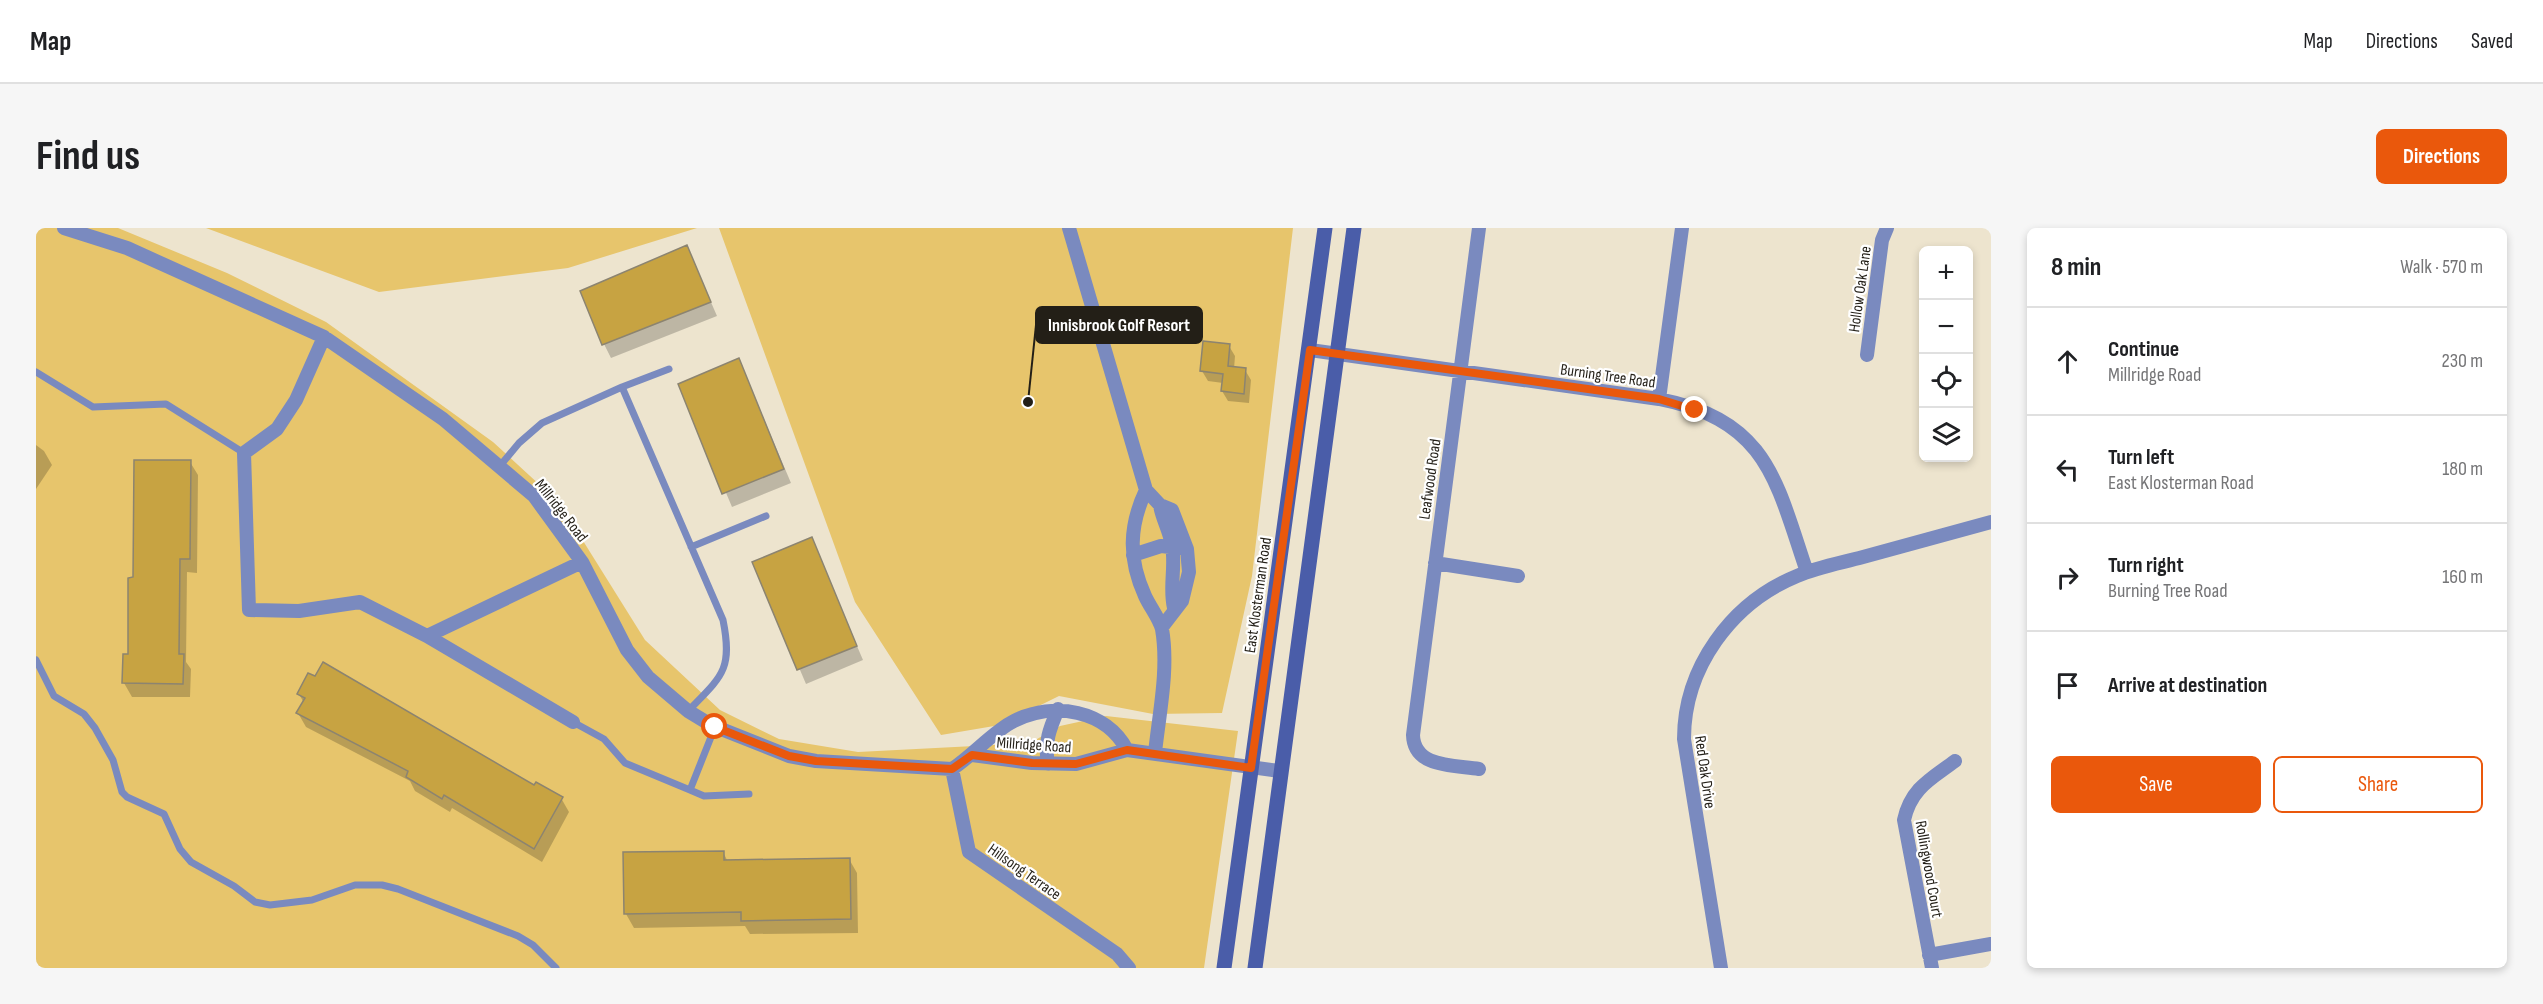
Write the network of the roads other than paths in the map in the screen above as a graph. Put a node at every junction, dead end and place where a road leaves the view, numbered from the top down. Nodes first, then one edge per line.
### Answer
1 (64, 228) edge
2 (1069, 228) edge
3 (1325, 228) edge
4 (1354, 228) edge
5 (1479, 228) edge
6 (1682, 228) edge
7 (1887, 228) edge
8 (324, 337) junction
9 (1310, 350) junction
10 (1338, 354) junction
11 (1867, 355) dead end
12 (669, 369) dead end
13 (36, 372) edge
14 (1461, 372) junction
15 (622, 387) junction
16 (1659, 399) junction
17 (244, 453) junction
18 (499, 467) junction
19 (1146, 490) junction
20 (1160, 505) junction
21 (766, 516) dead end
22 (1991, 522) edge
23 (691, 547) junction
24 (1173, 547) junction
25 (1187, 549) junction
26 (1133, 555) junction
27 (582, 562) junction
28 (1435, 564) junction
29 (1807, 572) junction
30 (1518, 576) dead end
31 (1174, 608) junction
32 (1162, 627) junction
33 (427, 636) junction
34 (36, 660) edge
35 (1058, 709) junction
36 (688, 711) junction
37 (573, 722) joint
38 (715, 727) junction
39 (1127, 750) junction
40 (1155, 753) junction
41 (972, 755) junction
42 (1956, 760) dead end
43 (1048, 764) junction
44 (1251, 768) junction
45 (952, 769) junction
46 (1479, 769) dead end
47 (1280, 771) junction
48 (690, 790) junction
49 (749, 794) dead end
50 (1991, 944) edge
51 (1930, 961) edge
52 (556, 968) edge
53 (1129, 968) edge
54 (1224, 968) edge
55 (1255, 968) edge
56 (1720, 968) edge

1 - 8 street, Millridge Road
2 - 19 street
3 - 9 main road, East Klosterman Road
4 - 10 main road
5 - 14 street, Leafwood Road
6 - 16 street
7 - 11 street, Hollow Oak Lane
8 - 17 street
8 - 18 street, Millridge Road
9 - 10 street, Burning Tree Road
9 - 44 main road, East Klosterman Road
10 - 14 street, Burning Tree Road
10 - 47 main road
12 - 15 lane
13 - 17 lane
14 - 16 street, Burning Tree Road
14 - 28 street, Leafwood Road
15 - 18 lane
15 - 23 lane
16 - 29 street, Burning Tree Road
17 - 33 street
18 - 27 street, Millridge Road
19 - 20 street
19 - 26 street
20 - 24 street
20 - 25 street
21 - 23 lane
22 - 29 street, Red Oak Drive
23 - 36 lane
24 - 25 street
24 - 26 street
24 - 31 street
25 - 31 street
26 - 32 street
27 - 33 street
27 - 36 street, Millridge Road
28 - 30 street
28 - 46 street, Leafwood Road
29 - 56 street, Red Oak Drive
31 - 32 street
32 - 40 street
33 - 37 street
34 - 52 lane
35 - 39 street, Millridge Road
35 - 41 street, Millridge Road
35 - 43 street
36 - 38 street, Millridge Road
37 - 48 lane
38 - 45 street, Millridge Road
38 - 48 lane
39 - 40 street, Millridge Road
39 - 43 street, Millridge Road
40 - 44 street, Millridge Road
41 - 43 street, Millridge Road
41 - 45 street, Millridge Road
42 - 51 street, Rollingwood Court
44 - 47 street, Millridge Road
44 - 54 main road, East Klosterman Road
45 - 53 street, Hillsong Terrace
47 - 55 main road
48 - 49 lane
50 - 51 street

